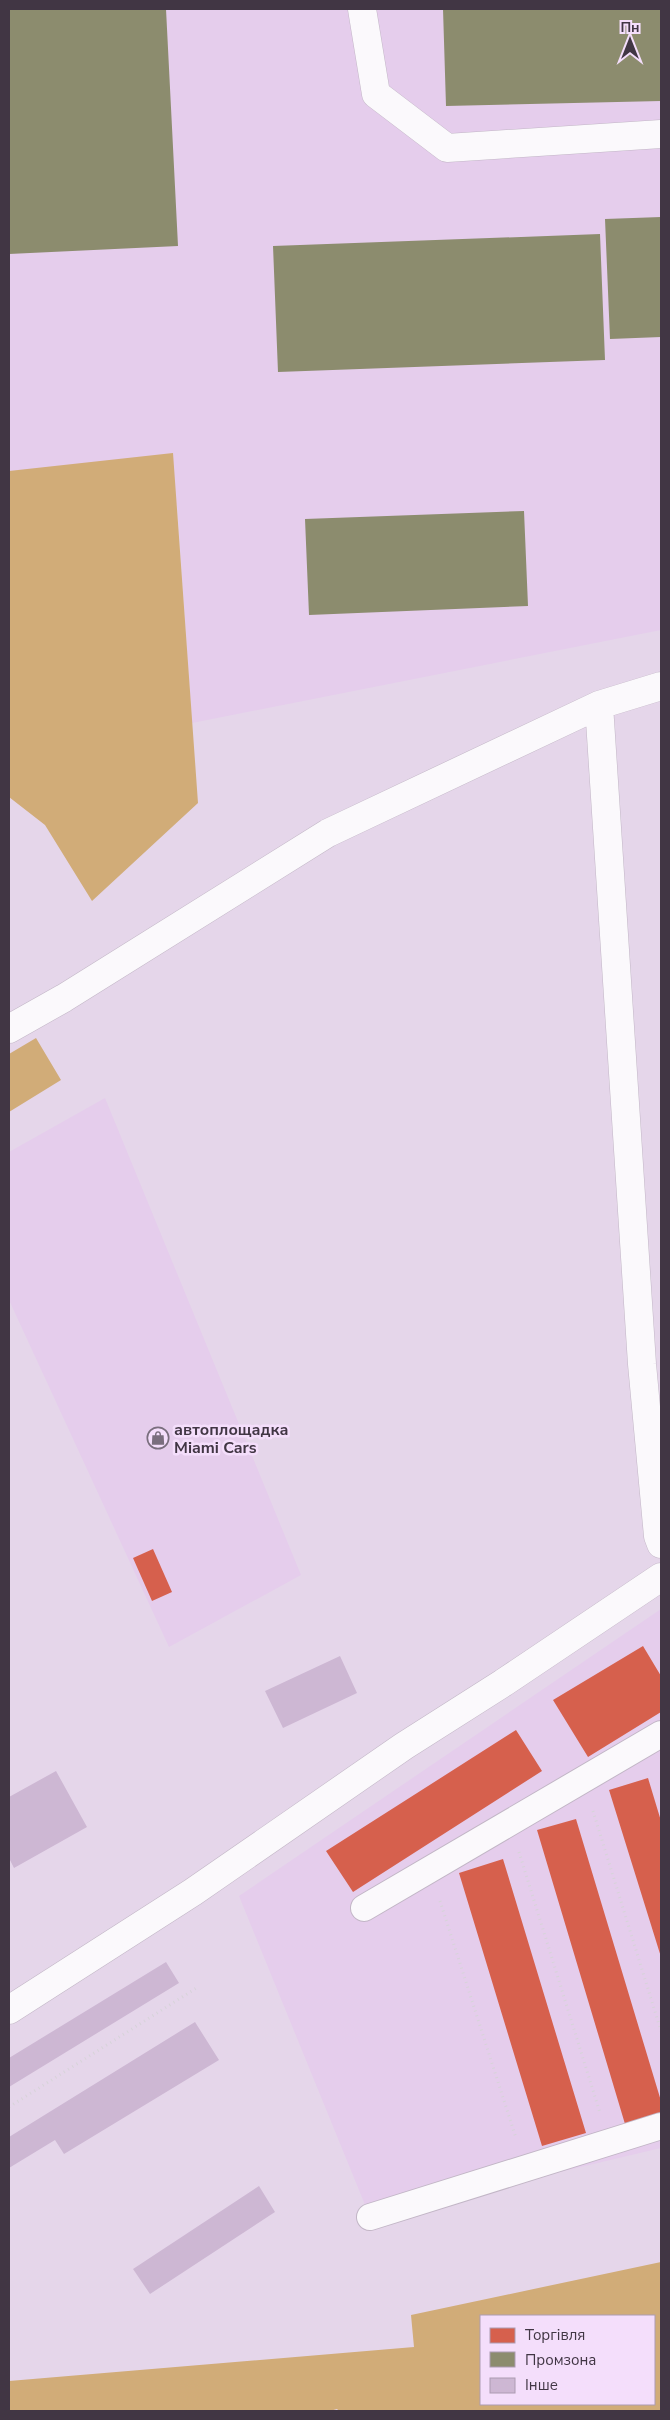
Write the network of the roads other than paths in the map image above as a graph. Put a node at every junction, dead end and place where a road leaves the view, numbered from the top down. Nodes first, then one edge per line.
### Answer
1 (362, 9) edge
2 (661, 134) edge
3 (661, 686) edge
4 (599, 705) junction
5 (9, 1029) edge
6 (661, 1544) edge
7 (661, 1577) edge
8 (661, 1734) edge
9 (364, 1908) dead end
10 (9, 2010) edge
11 (661, 2126) edge
12 (370, 2217) dead end

1 - 2 street
3 - 4 street
4 - 5 street
4 - 6 street
7 - 10 street
8 - 9 street
11 - 12 street

